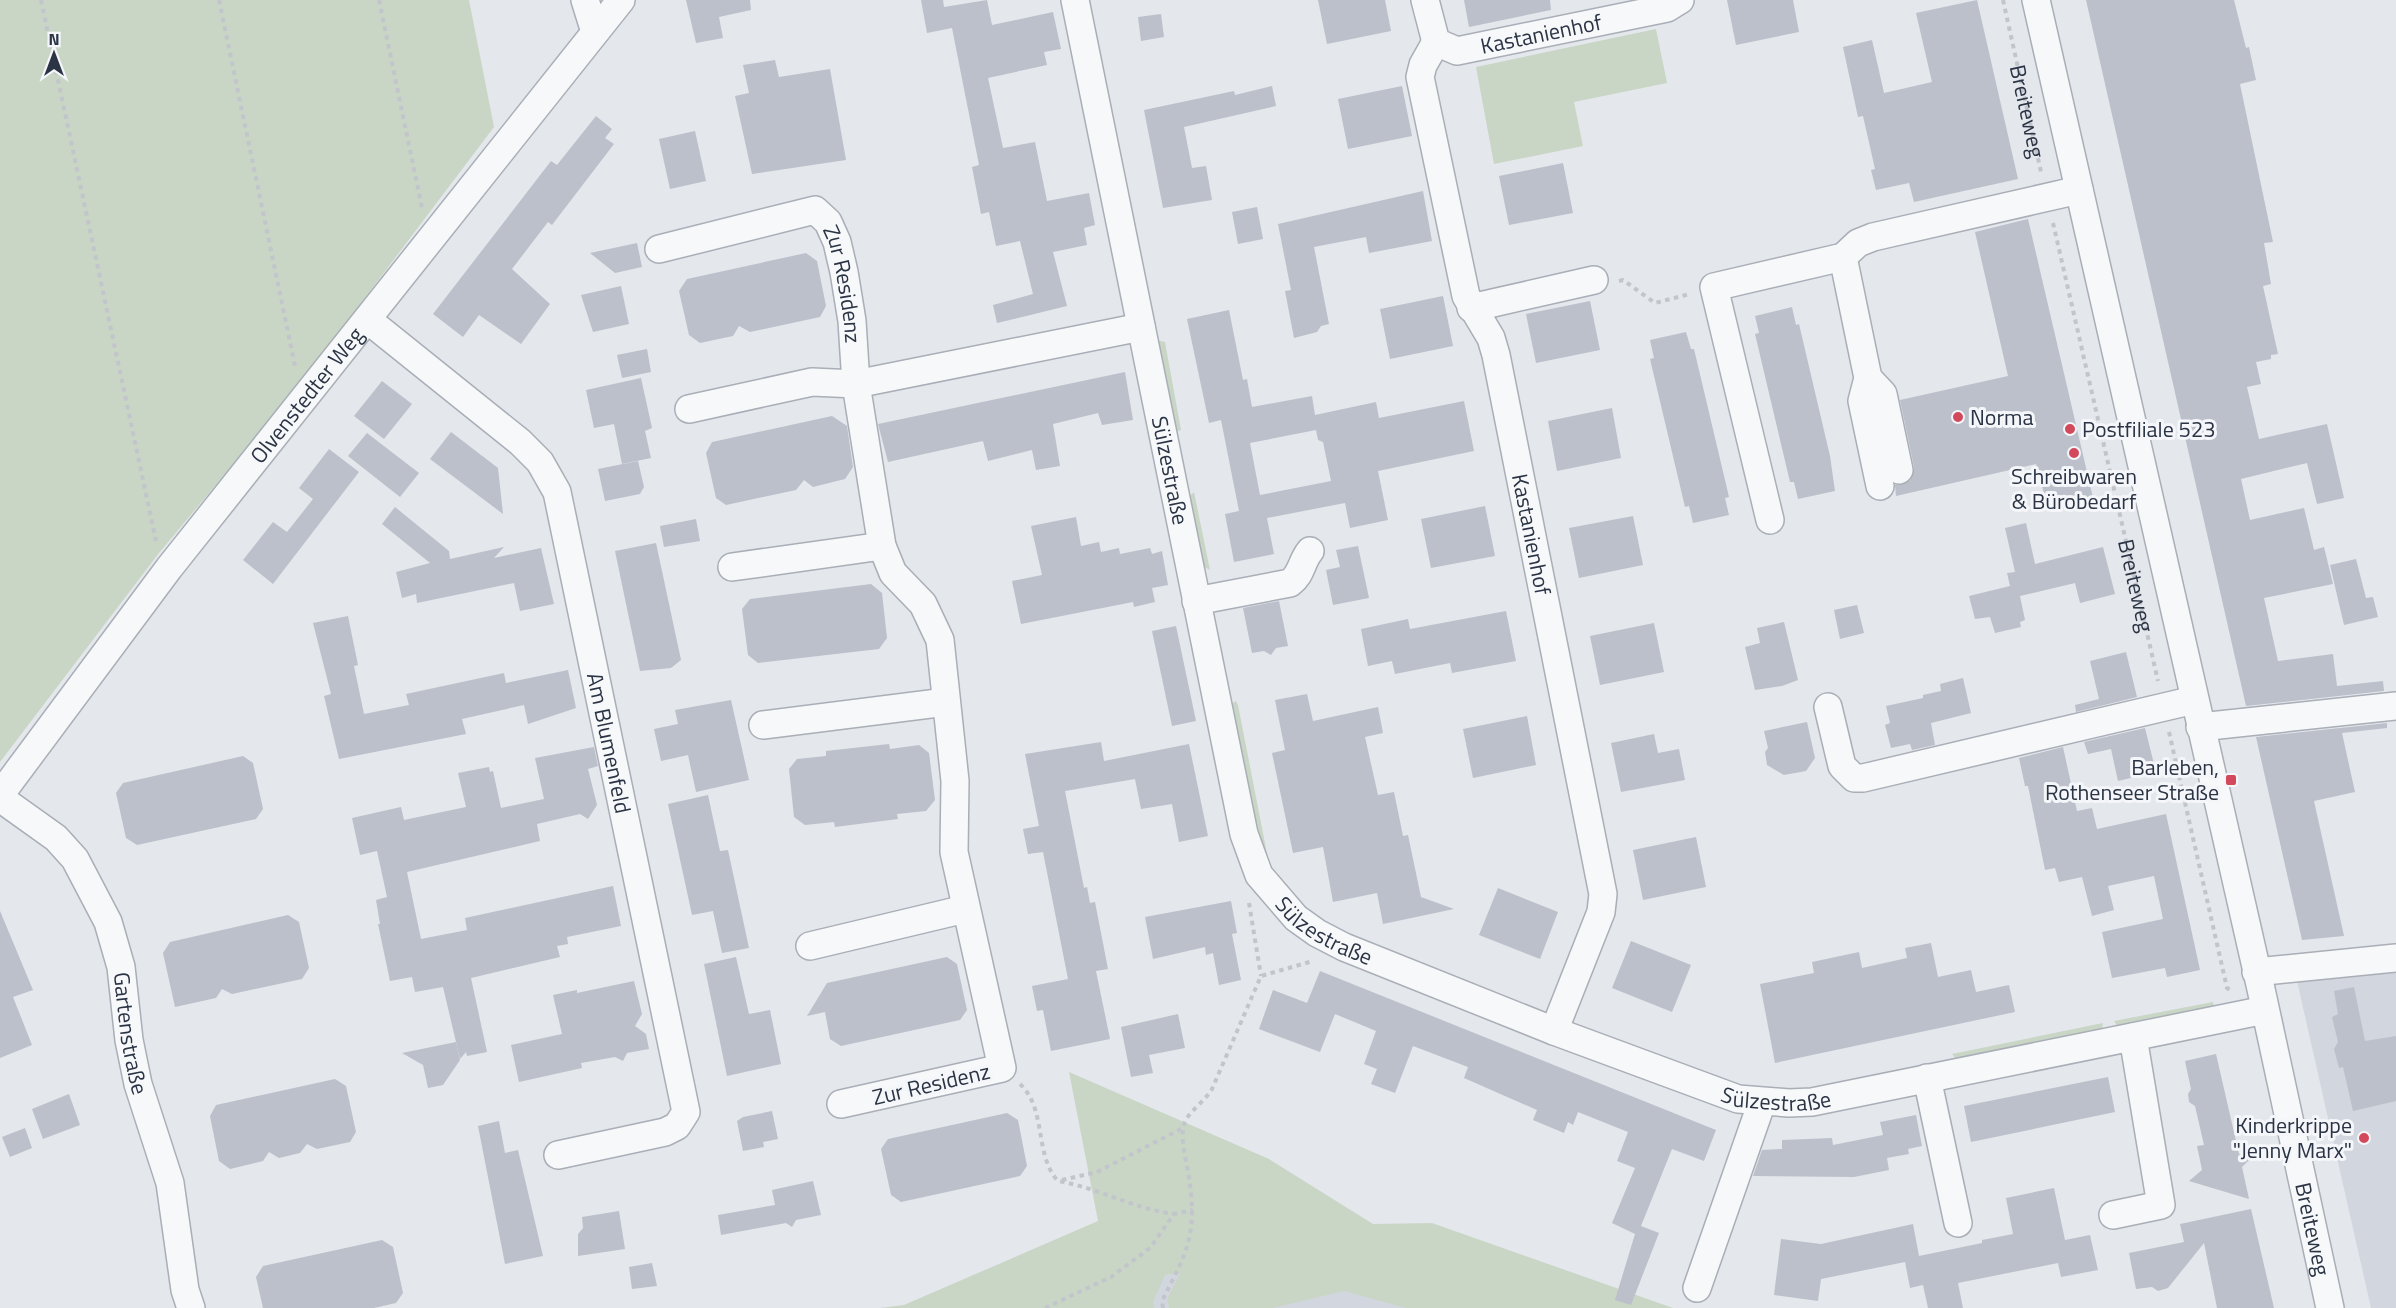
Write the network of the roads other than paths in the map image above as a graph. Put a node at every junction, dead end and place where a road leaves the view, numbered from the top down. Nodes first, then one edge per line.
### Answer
1 (585, 0) edge
2 (621, 0) edge
3 (1075, 0) edge
4 (1425, 0) edge
5 (1680, 0) edge
6 (2036, 0) edge
7 (595, 33) junction
8 (1436, 42) junction
9 (2079, 190) junction
10 (659, 249) dead end
11 (1843, 257) junction
12 (1594, 280) road end
13 (1472, 308) junction
14 (368, 320) junction
15 (1142, 327) junction
16 (856, 384) junction
17 (688, 409) dead end
18 (1889, 478) dead end
19 (1770, 520) dead end
20 (882, 546) junction
21 (1310, 551) dead end
22 (732, 567) dead end
23 (1196, 601) junction
24 (2194, 700) junction
25 (946, 702) junction
26 (2396, 706) edge
27 (1828, 707) dead end
28 (764, 725) dead end
29 (2199, 727) junction
30 (0, 796) edge
31 (965, 909) junction
32 (810, 946) dead end
33 (2396, 958) edge
34 (2256, 972) junction
35 (2265, 1010) junction
36 (1554, 1031) junction
37 (2133, 1037) junction
38 (1928, 1078) junction
39 (1762, 1102) junction
40 (841, 1104) dead end
41 (558, 1155) dead end
42 (2113, 1215) dead end
43 (1958, 1223) dead end
44 (1697, 1288) dead end
45 (191, 1308) edge
46 (2330, 1308) edge

1 - 7 street
2 - 7 street, Olvenstedter Weg
3 - 15 street, Sülzestraße
4 - 8 street
5 - 8 street, Kastanienhof
6 - 9 street, Breiteweg
7 - 14 street, Olvenstedter Weg
8 - 13 street, Kastanienhof
9 - 11 street
9 - 24 street, Breiteweg
10 - 16 street, Zur Residenz
11 - 18 street
11 - 19 street
12 - 13 street
13 - 36 street, Kastanienhof
14 - 30 street, Olvenstedter Weg
14 - 41 street, Am Blumenfeld
15 - 16 street
15 - 23 street, Sülzestraße
16 - 17 street
16 - 20 street, Zur Residenz
20 - 22 street
20 - 25 street, Zur Residenz
21 - 23 street
23 - 36 street, Sülzestraße
24 - 27 street
24 - 29 street, Breiteweg
25 - 28 street
25 - 31 street, Zur Residenz
26 - 29 street
29 - 34 street, Breiteweg
30 - 45 street, Gartenstraße
31 - 32 street
31 - 40 street, Zur Residenz
33 - 34 street
34 - 35 street, Breiteweg
35 - 37 street, Sülzestraße
35 - 46 street, Breiteweg
36 - 39 street, Sülzestraße
37 - 38 street, Sülzestraße
37 - 42 street
38 - 39 street, Sülzestraße
38 - 43 street
39 - 44 street

